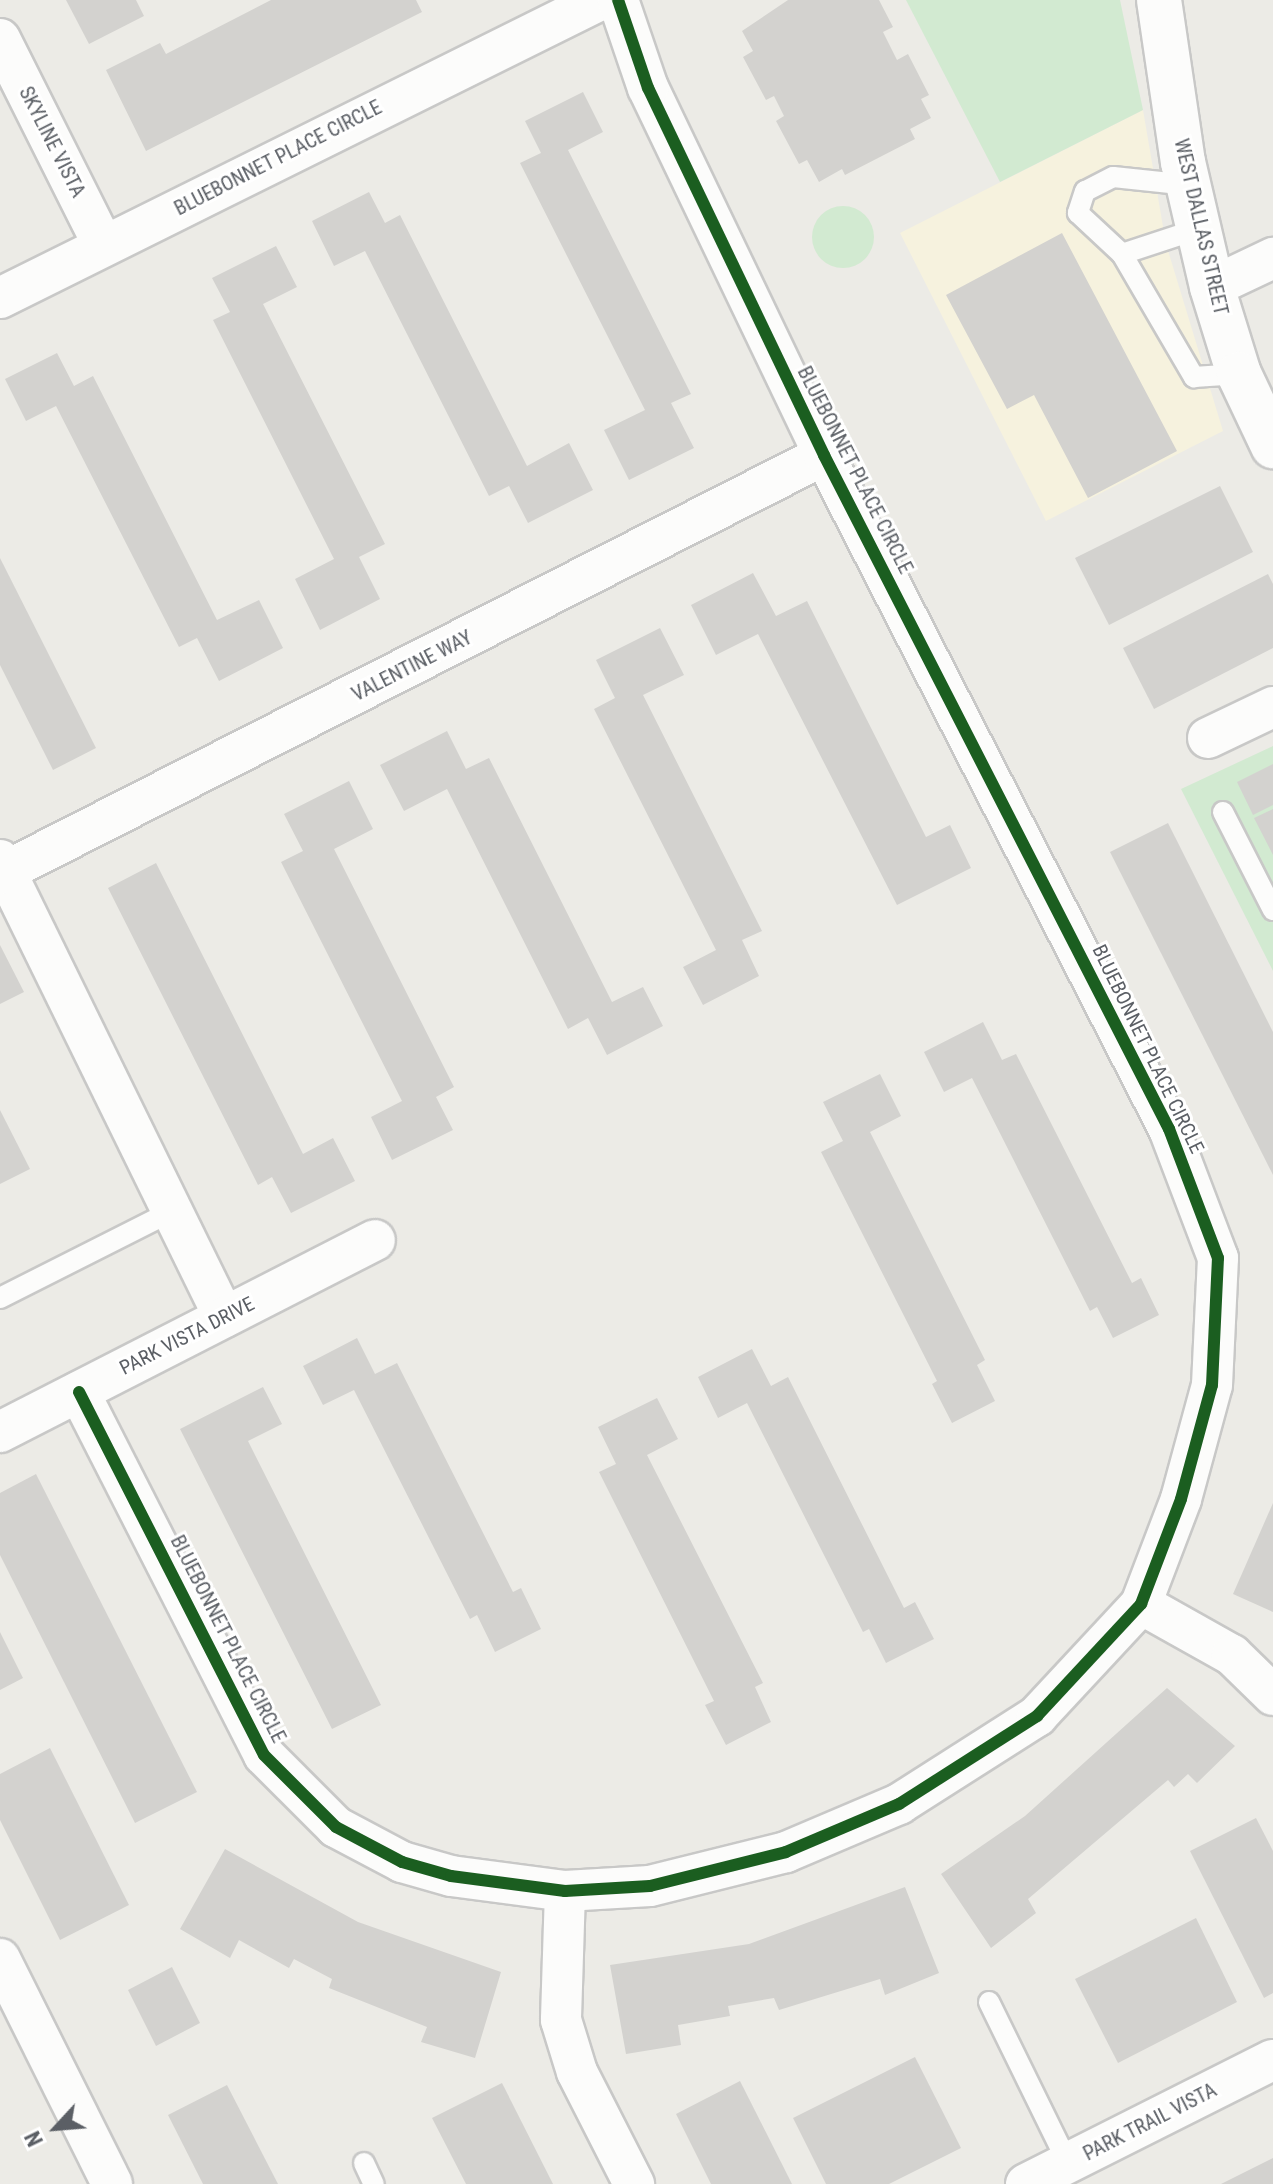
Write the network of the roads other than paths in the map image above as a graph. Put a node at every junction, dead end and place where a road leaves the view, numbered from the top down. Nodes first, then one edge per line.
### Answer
1 (600, 0) edge
2 (618, 0) edge
3 (1159, 0) edge
4 (0, 39) edge
5 (1189, 185) junction
6 (1198, 229) junction
7 (103, 245) junction
8 (1122, 254) junction
9 (1273, 258) edge
10 (1212, 287) junction
11 (0, 298) edge
12 (1239, 374) junction
13 (1273, 446) edge
14 (824, 455) junction
15 (1273, 707) edge
16 (1208, 738) dead end
17 (1223, 812) dead end
18 (2, 869) edge
19 (1273, 910) edge
20 (172, 1211) junction
21 (375, 1240) dead end
22 (0, 1298) edge
23 (224, 1317) junction
24 (79, 1392) junction
25 (0, 1432) edge
26 (1141, 1604) junction
27 (1273, 1695) edge
28 (565, 1891) junction
29 (0, 1959) edge
30 (989, 2002) dead end
31 (1273, 2060) edge
32 (364, 2163) dead end
33 (1068, 2163) junction
34 (112, 2184) edge
35 (374, 2184) edge
36 (634, 2184) edge
37 (1026, 2184) edge

1 - 7 street, BLUEBONNET PLACE CIRCLE
2 - 14 street, BLUEBONNET PLACE CIRCLE
3 - 5 main road, WEST DALLAS STREET
4 - 7 street, SKYLINE VISTA
5 - 6 main road, WEST DALLAS STREET
5 - 8 lane
6 - 8 lane
6 - 10 main road, WEST DALLAS STREET
7 - 11 street, BLUEBONNET PLACE CIRCLE
8 - 12 lane
9 - 10 street
10 - 12 main road, WEST DALLAS STREET
12 - 13 main road, WEST DALLAS STREET
14 - 18 street, VALENTINE WAY
14 - 26 street, BLUEBONNET PLACE CIRCLE
15 - 16 street
17 - 19 lane
18 - 20 street
20 - 22 lane
20 - 23 street
21 - 23 street, PARK VISTA DRIVE
23 - 24 street, PARK VISTA DRIVE
24 - 25 street, PARK VISTA DRIVE
24 - 28 street, BLUEBONNET PLACE CIRCLE
26 - 27 street
26 - 28 street, BLUEBONNET PLACE CIRCLE
28 - 36 street
29 - 34 street
30 - 33 lane
31 - 33 street, PARK TRAIL VISTA
32 - 35 lane
33 - 37 street, PARK TRAIL VISTA

